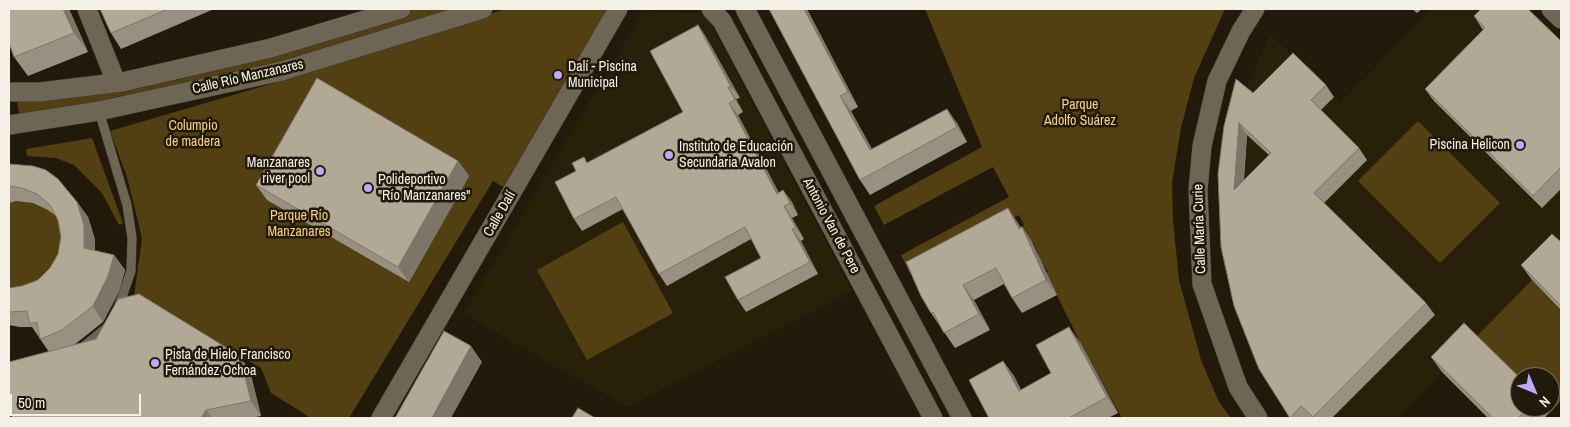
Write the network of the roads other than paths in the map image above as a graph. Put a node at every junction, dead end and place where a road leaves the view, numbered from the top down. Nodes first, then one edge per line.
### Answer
1 (87, 9) edge
2 (482, 9) edge
3 (618, 9) edge
4 (711, 9) edge
5 (745, 9) edge
6 (1255, 9) edge
7 (1551, 9) edge
8 (394, 10) edge
9 (1561, 19) edge
10 (116, 82) junction
11 (9, 92) edge
12 (98, 111) junction
13 (9, 126) edge
14 (74, 352) edge
15 (381, 418) edge
16 (933, 418) edge
17 (962, 418) edge
18 (1258, 418) edge

1 - 10 street
2 - 12 street, Calle Río Manzanares
3 - 15 street, Calle Dalí
4 - 16 street, Antonio Van de Pere
5 - 17 street, Antonio Van de Pere
6 - 18 street, Calle María Curie
7 - 9 street
8 - 10 street, Calle Río Manzanares
10 - 11 street, Calle Río Manzanares
12 - 13 street, Calle Río Manzanares
12 - 14 lane

